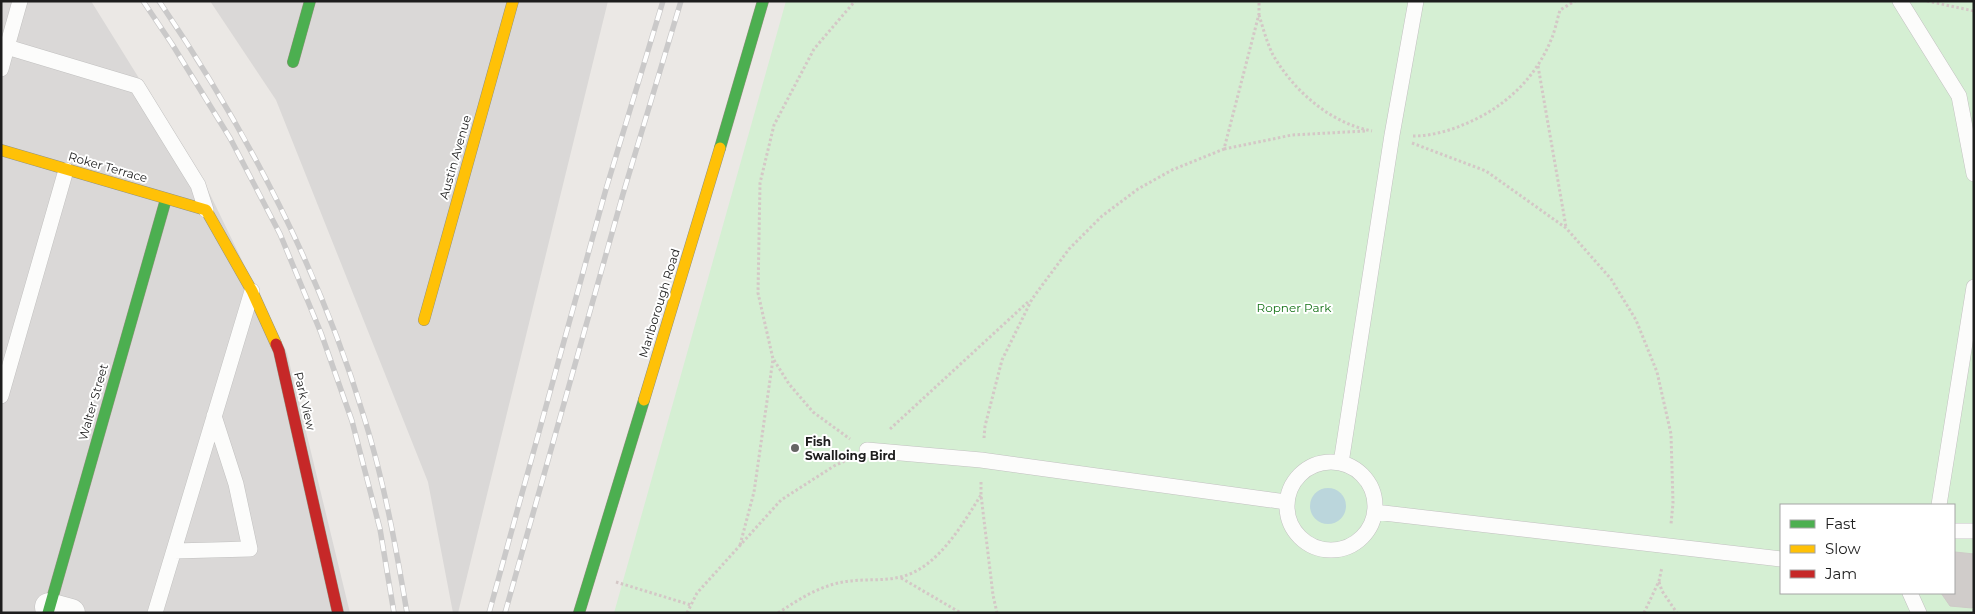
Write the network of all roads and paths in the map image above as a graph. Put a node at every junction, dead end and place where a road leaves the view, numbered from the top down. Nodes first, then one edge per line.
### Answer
1 (20, 1) edge
2 (310, 1) edge
3 (513, 1) edge
4 (763, 1) edge
5 (855, 1) edge
6 (1259, 1) edge
7 (1416, 1) edge
8 (1900, 1) edge
9 (1927, 1) edge
10 (1974, 11) edge
11 (7, 47) junction
12 (294, 62) dead end
13 (1538, 66) dead end
14 (1, 69) edge
15 (1368, 130) dead end
16 (1392, 135) junction
17 (1224, 148) junction
18 (1, 150) edge
19 (66, 170) junction
20 (1974, 174) edge
21 (166, 199) junction
22 (206, 210) junction
23 (1566, 228) junction
24 (1974, 287) edge
25 (252, 291) junction
26 (1032, 298) junction
27 (424, 320) dead end
28 (774, 359) junction
29 (1, 396) edge
30 (214, 416) junction
31 (867, 450) junction
32 (981, 460) junction
33 (1341, 463) junction
34 (981, 495) junction
35 (1286, 502) junction
36 (1939, 504) edge
37 (1375, 512) junction
38 (1955, 531) edge
39 (1974, 531) edge
40 (740, 545) junction
41 (1668, 546) junction
42 (174, 551) junction
43 (1780, 559) edge
44 (901, 577) junction
45 (611, 581) dead end
46 (1659, 581) junction
47 (1910, 594) edge
48 (691, 605) junction
49 (56, 611) edge
50 (155, 613) edge
51 (338, 613) edge
52 (579, 613) edge
53 (687, 613) edge
54 (778, 613) edge
55 (961, 613) edge
56 (997, 613) edge
57 (1644, 613) edge
58 (1677, 613) edge
59 (1919, 613) edge

1 - 11 lane
2 - 12 street
3 - 27 street, Austin Avenue
4 - 52 street, Marlborough Road
5 - 28 path
6 - 17 path
7 - 16 lane
8 - 20 lane
9 - 10 path
11 - 14 lane
11 - 22 lane
13 - 23 path
15 - 17 path
16 - 23 path
16 - 33 lane
17 - 26 path
18 - 19 street, Roker Terrace
19 - 21 street, Roker Terrace
19 - 29 lane
21 - 22 street, Roker Terrace
21 - 49 street, Walter Street
22 - 25 street, Park View
23 - 41 path
24 - 36 lane
25 - 30 lane
25 - 51 street, Park View
26 - 31 path
26 - 32 path
28 - 31 path
28 - 40 path
30 - 42 lane
30 - 42 lane
31 - 32 lane
31 - 40 path
32 - 34 path
32 - 35 lane
33 - 35 lane
33 - 37 lane
34 - 44 path
34 - 56 path
35 - 37 lane
37 - 41 lane
38 - 39 lane
40 - 48 path
41 - 43 lane
41 - 46 path
42 - 50 lane
44 - 54 path
44 - 55 path
45 - 48 path
46 - 57 path
46 - 58 path
47 - 59 lane
48 - 53 path

